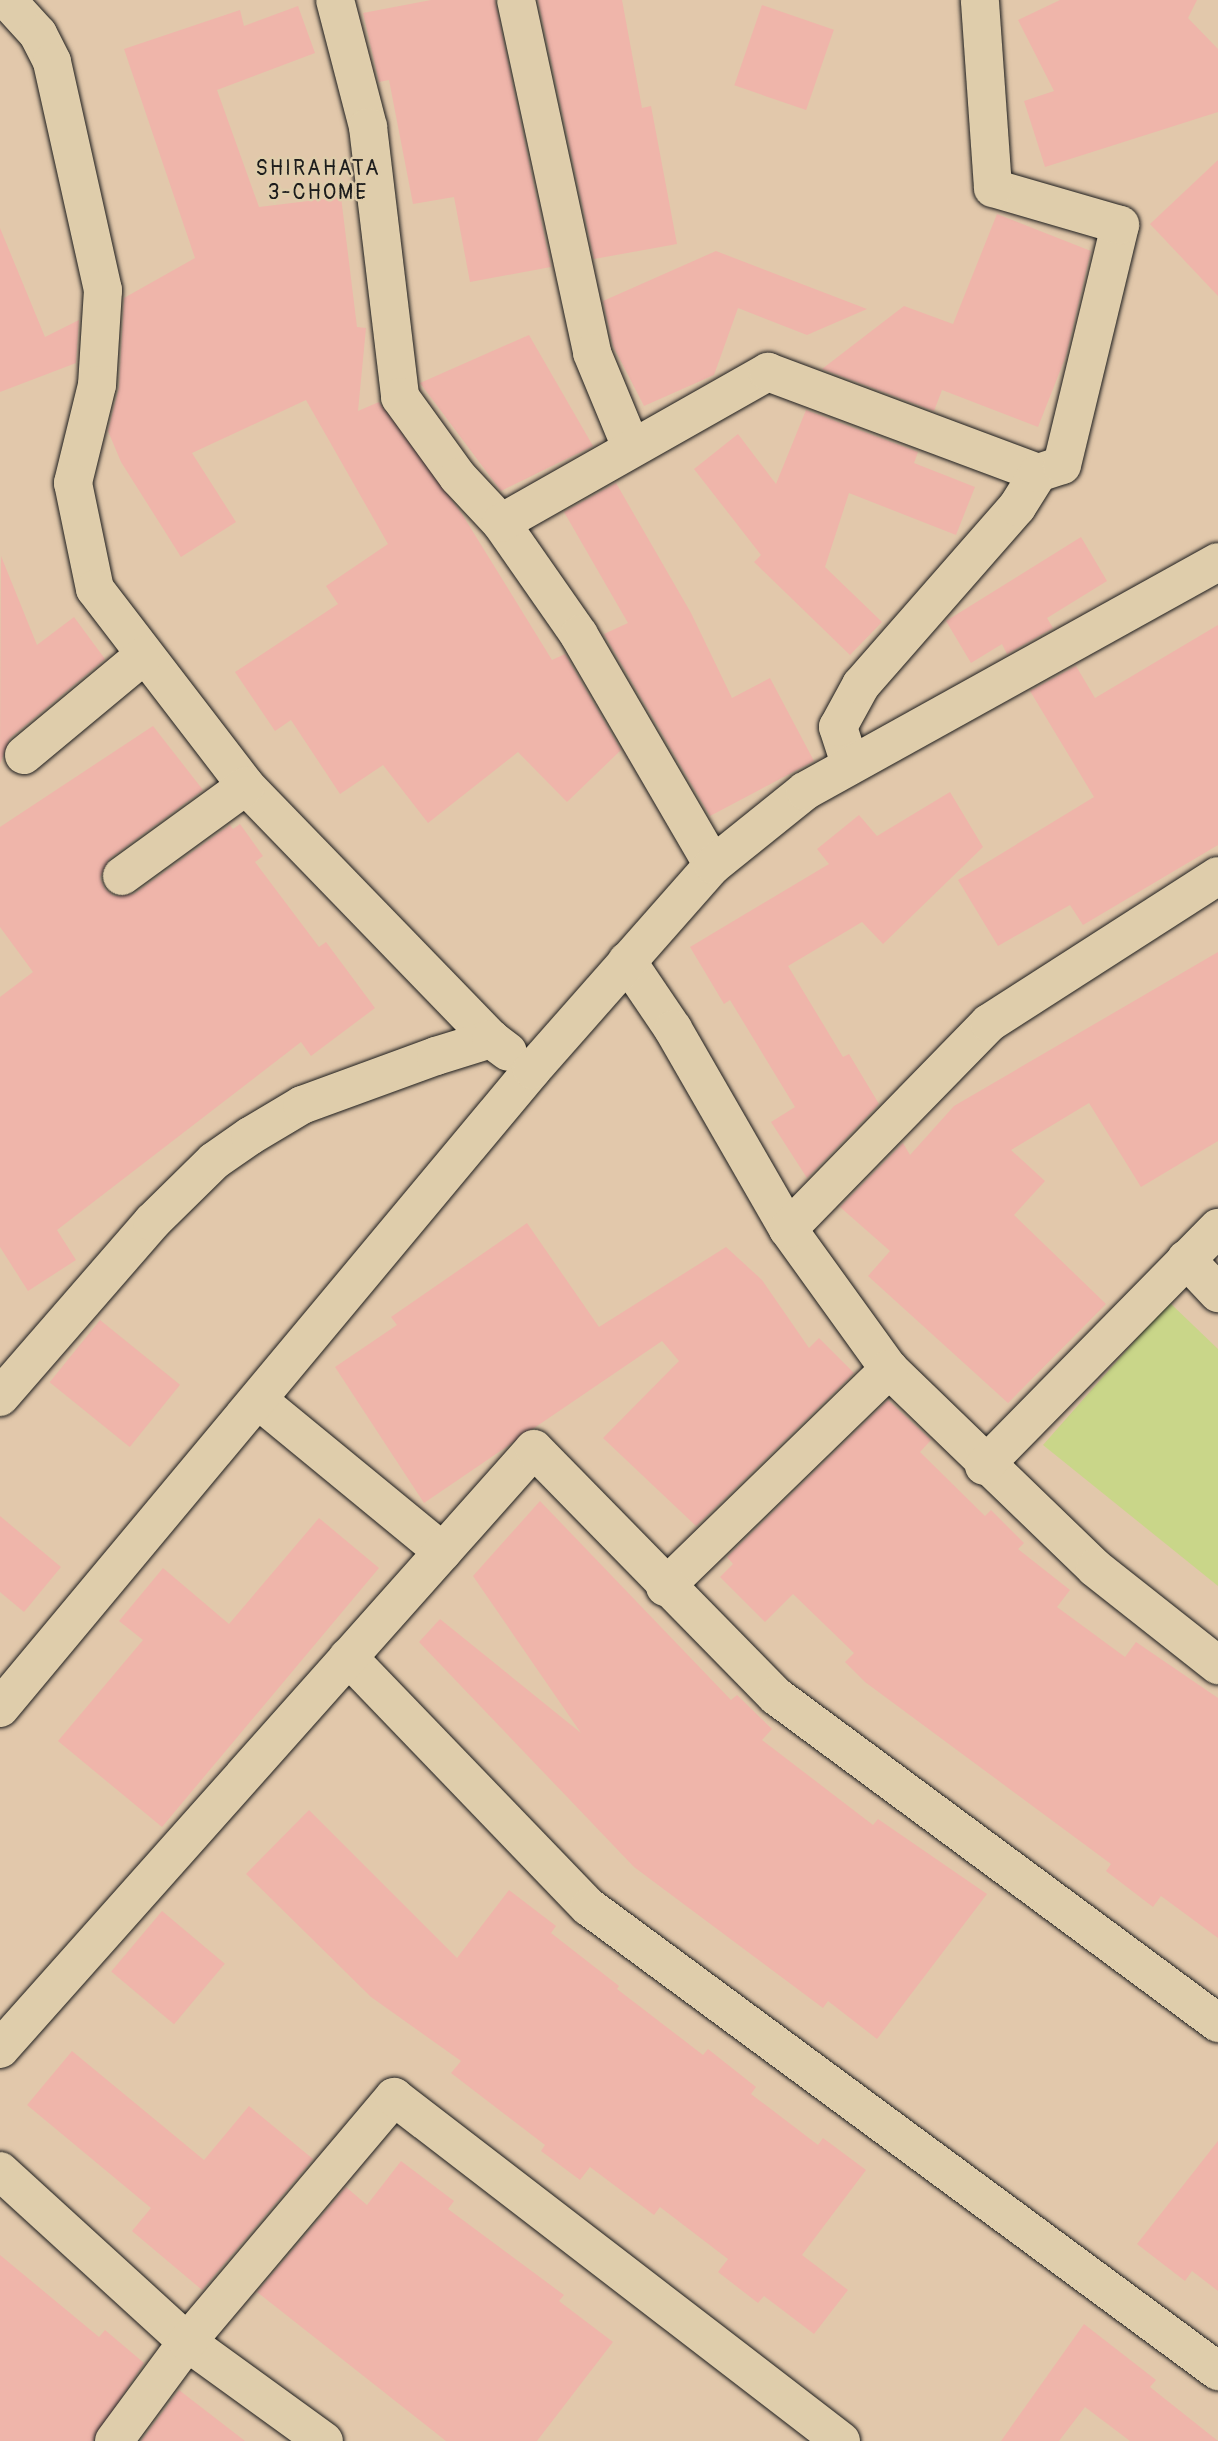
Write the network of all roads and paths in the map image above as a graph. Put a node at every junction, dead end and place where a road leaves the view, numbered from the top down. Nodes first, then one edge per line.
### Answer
1 (7, 0) edge
2 (335, 0) edge
3 (516, 0) edge
4 (980, 0) edge
5 (631, 447) junction
6 (1038, 473) junction
7 (501, 523) junction
8 (1218, 562) edge
9 (143, 656) junction
10 (24, 755) dead end
11 (850, 764) junction
12 (246, 786) junction
13 (712, 865) junction
14 (122, 876) dead end
15 (1218, 876) edge
16 (627, 961) junction
17 (491, 1039) junction
18 (532, 1070) junction
19 (1218, 1228) edge
20 (788, 1229) junction
21 (1186, 1259) junction
22 (1218, 1293) edge
23 (889, 1369) junction
24 (0, 1397) edge
25 (258, 1400) junction
26 (984, 1466) junction
27 (443, 1552) junction
28 (665, 1587) junction
29 (348, 1657) junction
30 (1218, 1665) edge
31 (0, 1708) edge
32 (1218, 2023) edge
33 (0, 2049) edge
34 (0, 2171) edge
35 (187, 2342) junction
36 (1218, 2371) edge
37 (114, 2441) edge
38 (324, 2441) edge
39 (841, 2441) edge

1 - 9 street
2 - 7 street
3 - 5 street
4 - 6 street
5 - 6 street
5 - 7 street
6 - 11 street
7 - 13 street
8 - 11 street
9 - 10 street
9 - 12 street
11 - 13 street
12 - 14 street
12 - 17 street
13 - 16 street
15 - 20 street
16 - 18 street
16 - 20 street
17 - 18 street
17 - 24 street
18 - 25 street
19 - 21 street
20 - 23 street
21 - 22 street
21 - 26 street
23 - 26 street
23 - 28 street
25 - 27 street
25 - 31 street
26 - 30 street
27 - 28 street
27 - 29 street
28 - 32 street
29 - 33 street
29 - 36 street
34 - 35 street
35 - 37 street
35 - 38 street
35 - 39 street

